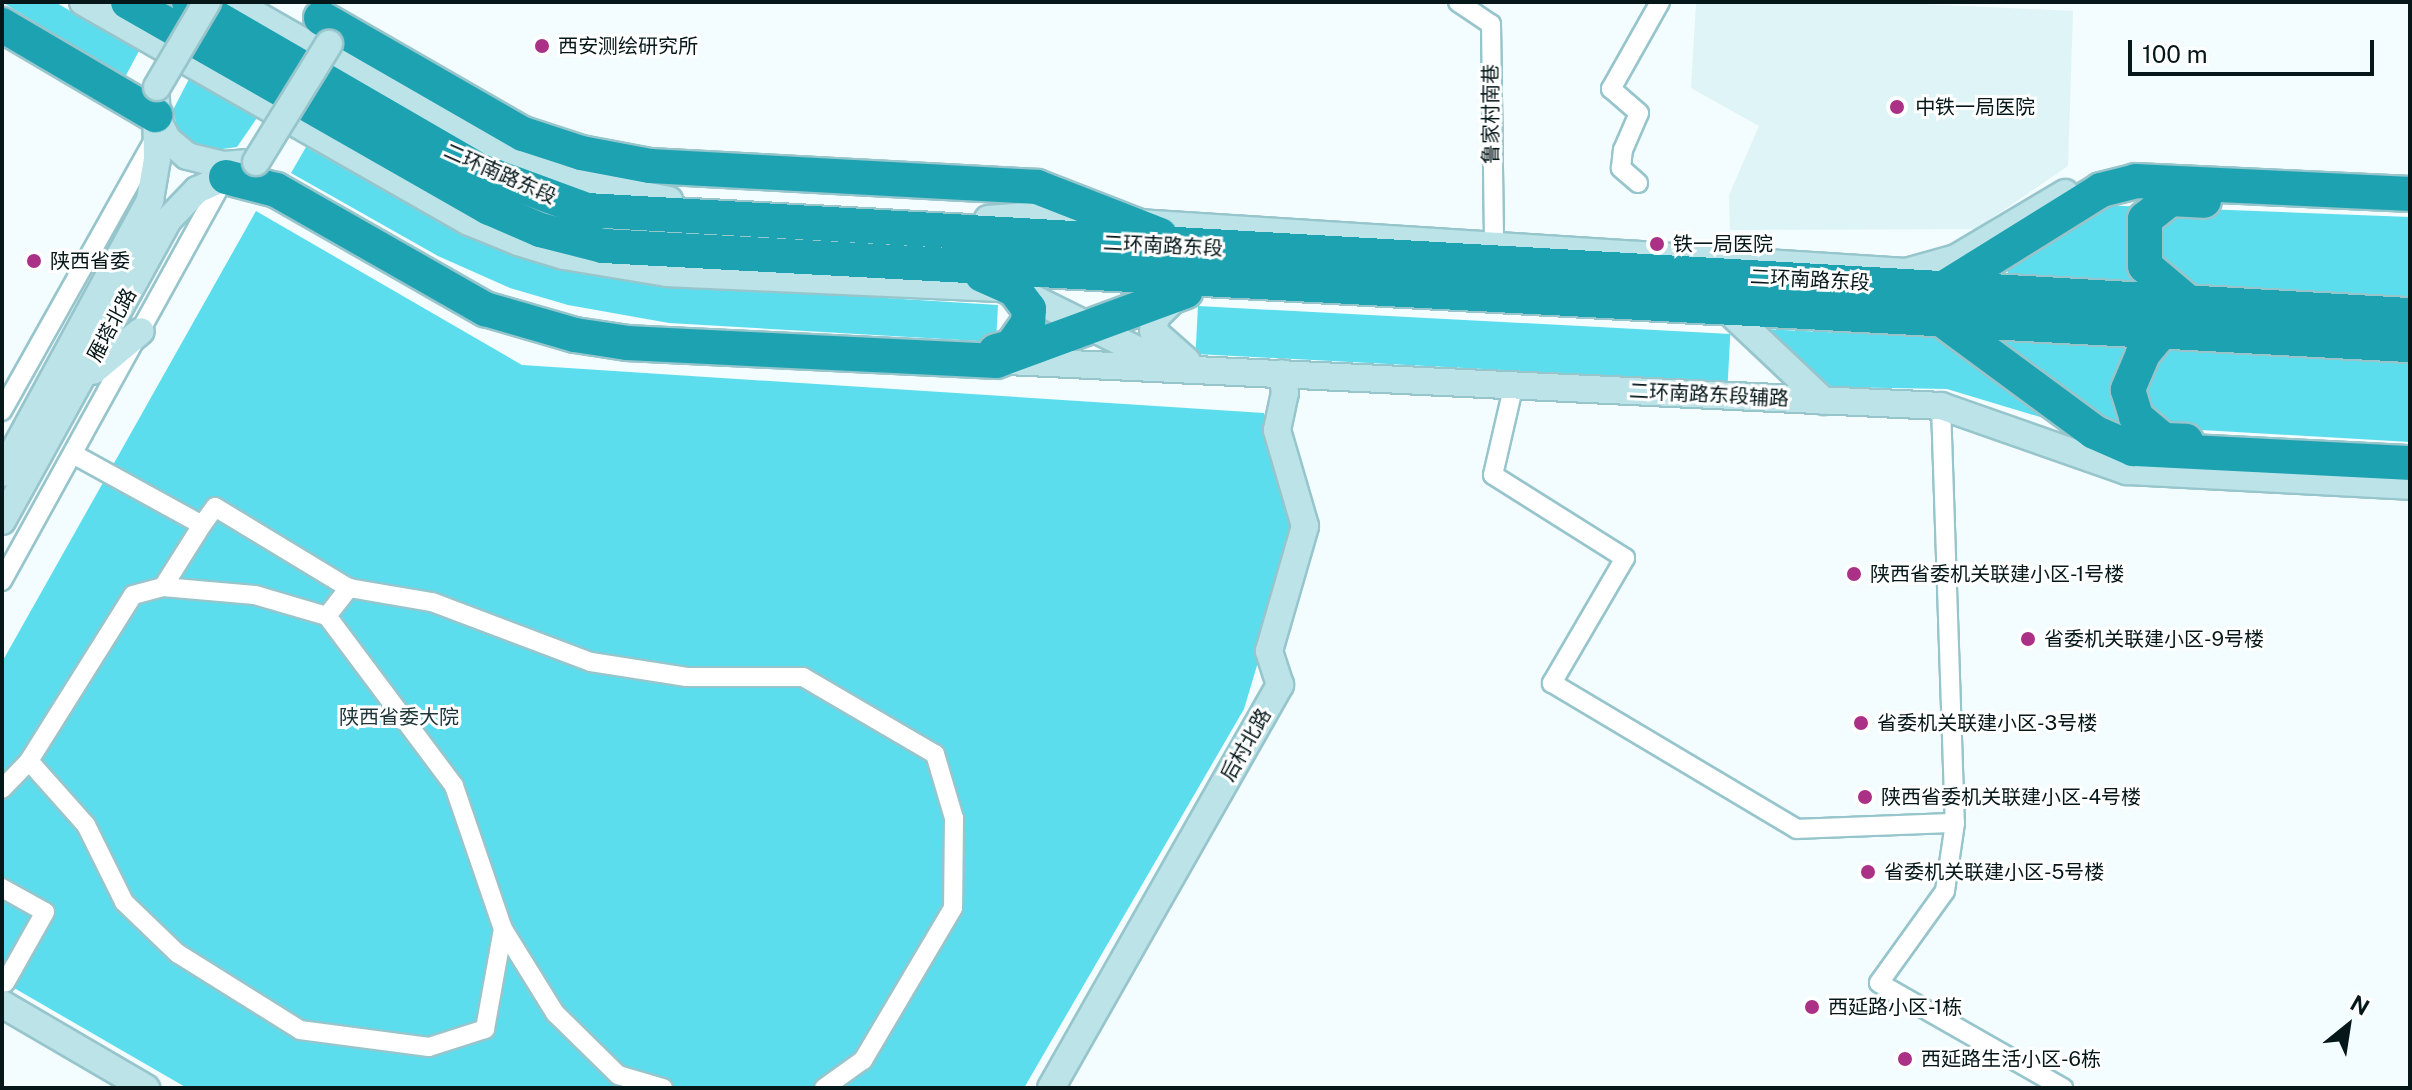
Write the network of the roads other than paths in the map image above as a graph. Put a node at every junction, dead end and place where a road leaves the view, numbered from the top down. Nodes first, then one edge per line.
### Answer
1 (83, 2) edge
2 (128, 2) edge
3 (189, 2) edge
4 (207, 2) edge
5 (234, 2) edge
6 (1458, 2) edge
7 (1652, 5) edge
8 (2, 13) edge
9 (321, 15) edge
10 (2, 25) edge
11 (155, 113) junction
12 (241, 169) junction
13 (2410, 180) edge
14 (1638, 183) dead end
15 (2410, 194) edge
16 (2410, 212) edge
17 (1128, 223) junction
18 (1030, 226) junction
19 (1494, 243) junction
20 (1190, 247) junction
21 (1906, 272) junction
22 (989, 279) junction
23 (1867, 283) junction
24 (1271, 285) junction
25 (1947, 286) junction
26 (1184, 292) junction
27 (2189, 303) junction
28 (1722, 305) junction
29 (2410, 315) edge
30 (1941, 319) junction
31 (1091, 326) junction
32 (141, 331) junction
33 (2162, 331) junction
34 (2410, 345) edge
35 (996, 361) junction
36 (1168, 365) junction
37 (1198, 367) junction
38 (1282, 373) junction
39 (81, 381) junction
40 (1514, 384) junction
41 (1824, 401) junction
42 (1941, 406) junction
43 (2, 411) edge
44 (2410, 452) edge
45 (73, 454) junction
46 (2410, 463) edge
47 (2, 473) edge
48 (2410, 486) edge
49 (2, 521) edge
50 (202, 525) junction
51 (2, 581) edge
52 (163, 587) junction
53 (349, 588) junction
54 (327, 616) junction
55 (29, 761) junction
56 (2, 789) edge
57 (1955, 823) junction
58 (2, 888) edge
59 (503, 929) junction
60 (4, 993) edge
61 (146, 1088) edge
62 (663, 1088) edge
63 (824, 1088) edge
64 (1051, 1088) edge
65 (2063, 1088) edge

1 - 22 main road
2 - 22 highway, 二环南路东段
3 - 18 highway, 二环南路东段
4 - 11 main road, bridge
5 - 18 main road
6 - 19 street, 鲁家村南巷
7 - 14 street
8 - 11 highway
9 - 12 main road, bridge
9 - 17 highway
9 - 18 highway
10 - 11 highway
11 - 12 main road
11 - 43 street
11 - 47 main road, 雁塔北路
12 - 22 highway
12 - 32 street
12 - 35 highway
12 - 39 main road, 雁塔北路
13 - 21 main road
15 - 25 highway
16 - 27 highway
17 - 18 main road
17 - 19 main road
17 - 20 highway
18 - 20 highway, 二环南路东段
19 - 21 main road
20 - 23 highway, 二环南路东段
21 - 23 main road
22 - 24 highway
22 - 26 highway
22 - 31 main road
23 - 25 highway, 二环南路东段
24 - 26 highway
24 - 28 highway
25 - 27 highway, 二环南路东段
26 - 31 highway
26 - 37 main road
27 - 29 highway, 二环南路东段
28 - 30 highway
28 - 41 main road
30 - 33 highway
30 - 46 highway
31 - 35 highway
31 - 36 main road
32 - 39 main road
32 - 45 street
33 - 34 highway
33 - 44 highway
35 - 36 main road, 二环南路东段辅路
36 - 37 main road, 二环南路东段辅路
37 - 38 main road, 二环南路东段辅路
38 - 40 main road, 二环南路东段辅路
38 - 64 main road, 后村北路
39 - 49 main road, 雁塔北路
40 - 41 main road, 二环南路东段辅路
40 - 57 street
41 - 42 main road, 二环南路东段辅路
42 - 48 main road, 二环南路东段辅路
42 - 57 street
45 - 50 street
45 - 51 street
50 - 52 street
50 - 53 street
52 - 54 street
52 - 55 street
53 - 54 street
53 - 63 street
54 - 59 street
55 - 56 street
55 - 59 street
57 - 65 street
58 - 60 street
59 - 62 street
60 - 61 main road

